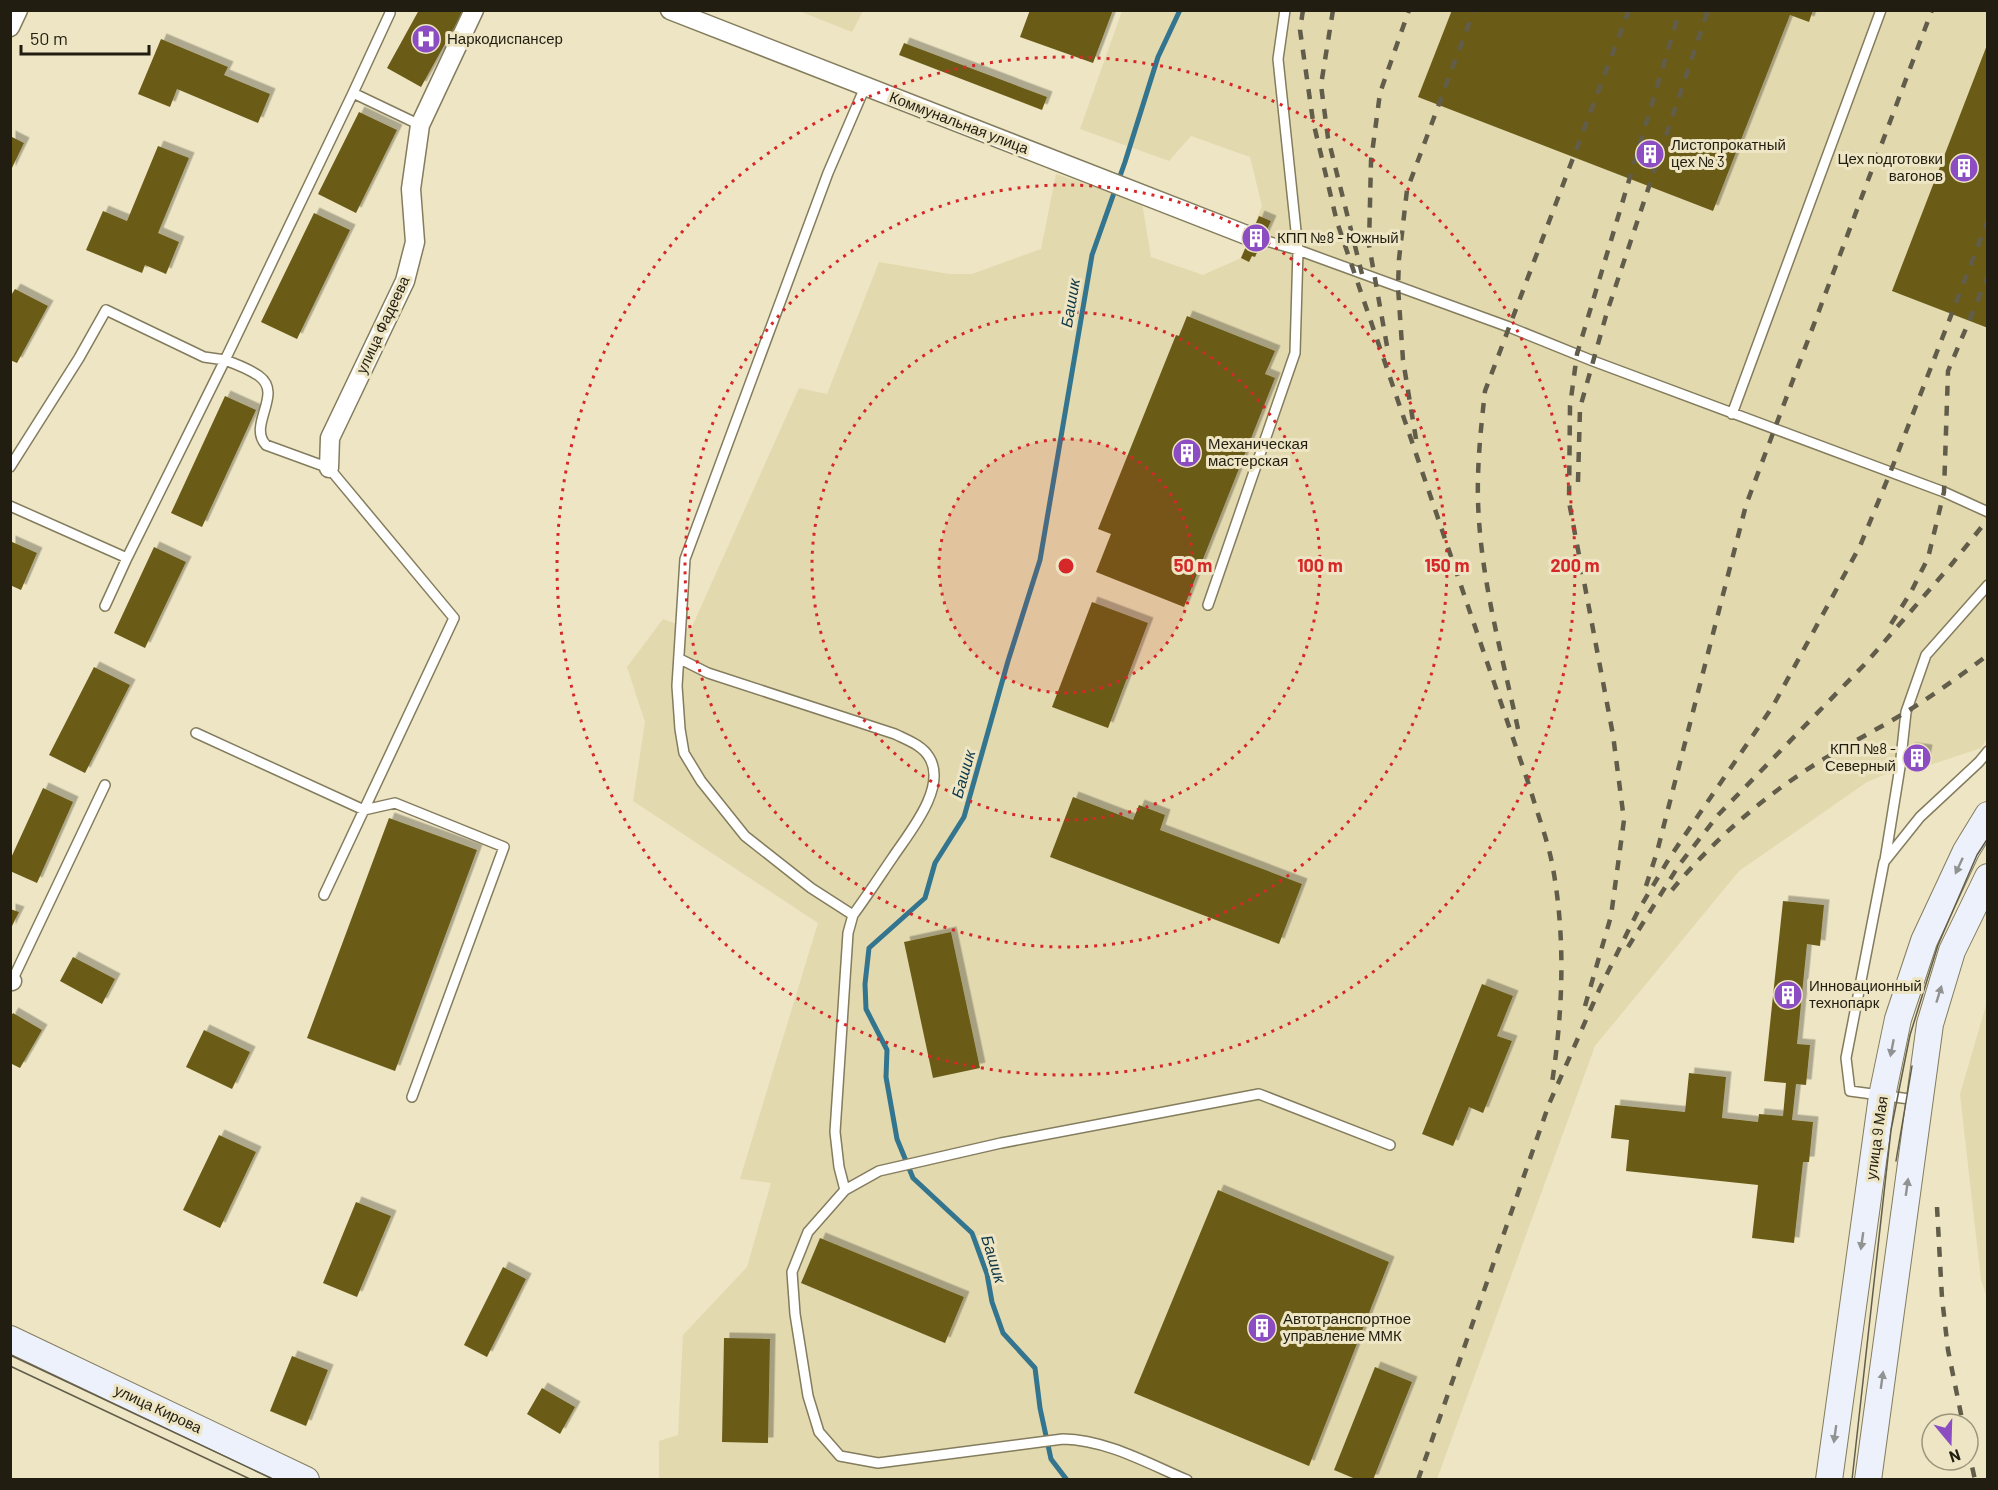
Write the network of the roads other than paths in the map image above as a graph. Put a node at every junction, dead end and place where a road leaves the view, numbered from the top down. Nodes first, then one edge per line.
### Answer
1 (18, 10) edge
2 (474, 10) edge
3 (670, 10) edge
4 (1285, 10) edge
5 (1881, 10) edge
6 (390, 13) dead end
7 (10, 27) edge
8 (865, 87) junction
9 (353, 93) junction
10 (420, 125) junction
11 (1249, 236) joint
12 (1298, 250) junction
13 (225, 360) junction
14 (1732, 414) junction
15 (10, 467) edge
16 (329, 468) junction
17 (10, 506) edge
18 (1988, 512) edge
19 (127, 558) junction
20 (1988, 585) edge
21 (1208, 605) dead end
22 (105, 606) dead end
23 (680, 659) junction
24 (196, 733) dead end
25 (1988, 751) edge
26 (105, 785) dead end
27 (364, 810) junction
28 (1988, 815) edge
29 (1884, 862) junction
30 (1988, 877) edge
31 (324, 895) dead end
32 (853, 915) junction
33 (11, 982) edge
34 (1882, 1096) junction
35 (412, 1097) dead end
36 (1919, 1100) junction
37 (1390, 1145) dead end
38 (845, 1190) junction
39 (10, 1339) edge
40 (306, 1479) edge
41 (1187, 1479) edge
42 (1829, 1479) edge
43 (1868, 1479) edge

1 - 7 street
2 - 10 street, улица Фадеева
3 - 8 street, Коммунальная улица
4 - 12 lane
5 - 14 lane
6 - 9 lane
8 - 11 street, Коммунальная улица
8 - 23 lane
9 - 10 lane
9 - 13 lane
10 - 16 street, улица Фадеева
11 - 12 lane
12 - 14 lane
12 - 21 lane
13 - 15 lane
13 - 16 lane
13 - 19 lane
14 - 18 lane
16 - 27 lane
17 - 19 lane
19 - 22 lane
20 - 29 lane
23 - 32 lane
23 - 32 lane
24 - 27 lane
25 - 29 lane
26 - 33 lane
27 - 31 lane
27 - 35 lane
28 -> 34 main road, улица 9 Мая
29 - 34 lane
36 -> 30 main road
32 - 38 lane
34 - 36 lane
34 -> 42 main road, улица 9 Мая
43 -> 36 main road
37 - 38 lane
38 - 41 lane
39 - 40 main road, улица Кирова

